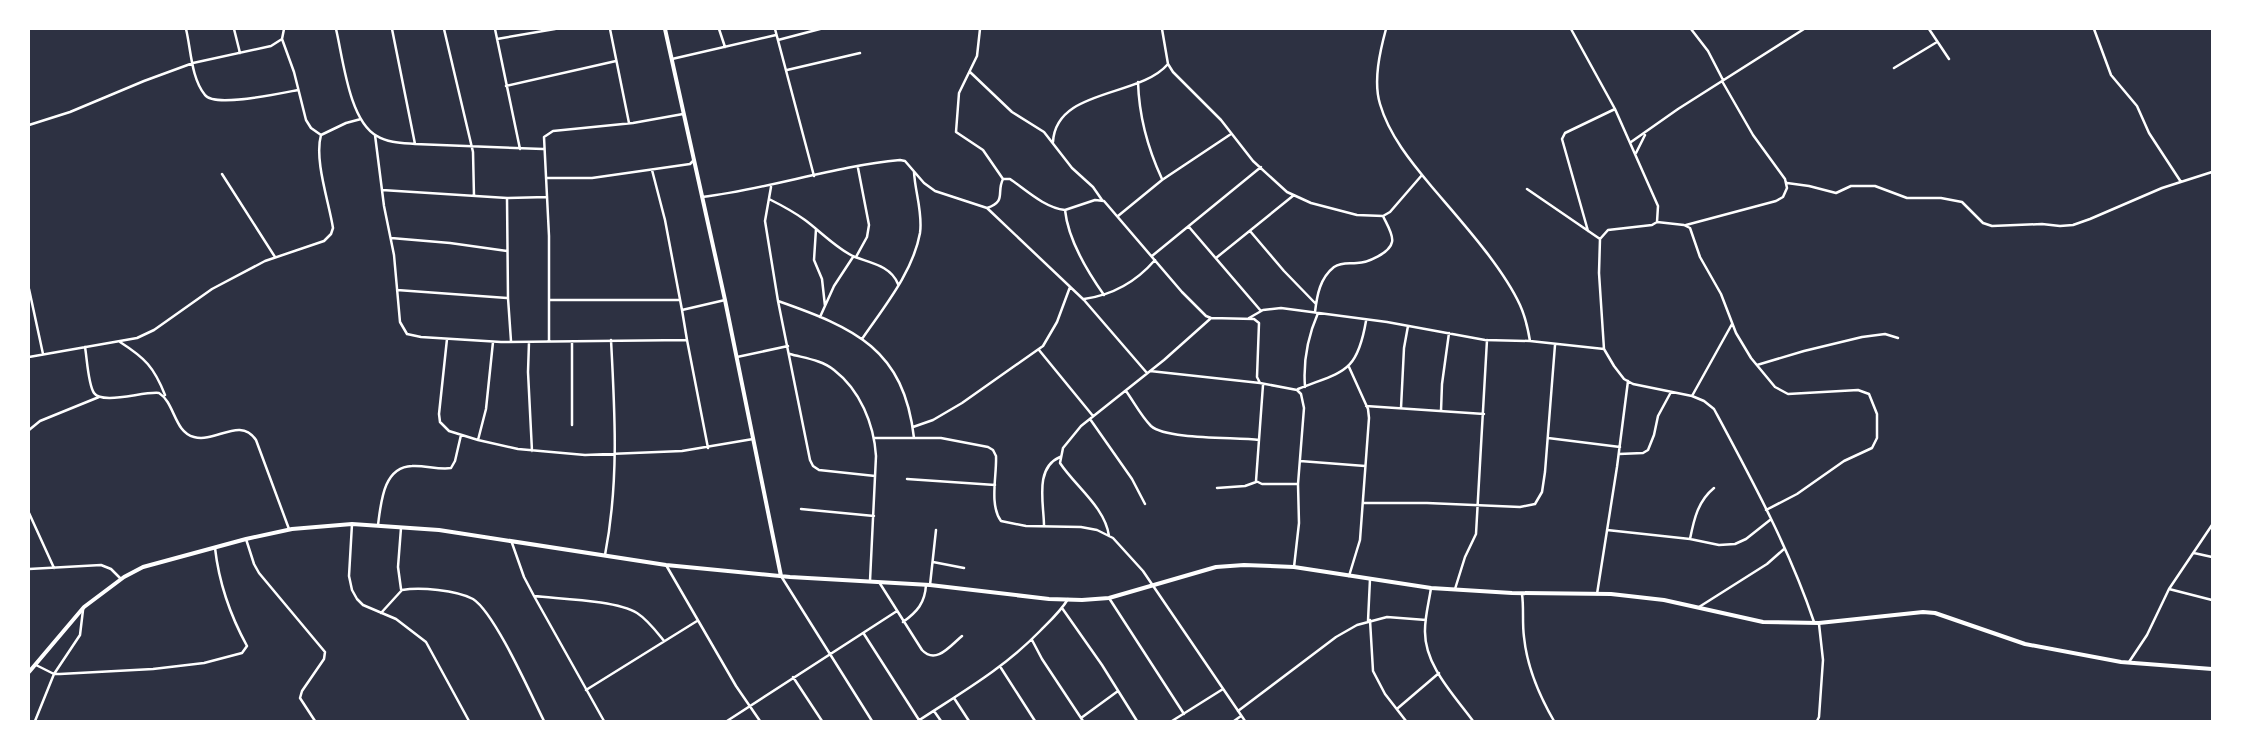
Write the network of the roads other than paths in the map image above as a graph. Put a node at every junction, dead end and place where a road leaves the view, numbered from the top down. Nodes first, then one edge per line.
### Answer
1 (186, 29) edge
2 (234, 29) edge
3 (284, 29) edge
4 (336, 29) edge
5 (392, 29) edge
6 (444, 29) edge
7 (495, 29) edge
8 (555, 29) edge
9 (610, 29) edge
10 (665, 29) edge
11 (720, 29) edge
12 (775, 29) edge
13 (820, 29) edge
14 (980, 29) edge
15 (1162, 29) edge
16 (1386, 29) edge
17 (1571, 29) edge
18 (1692, 29) edge
19 (1804, 29) edge
20 (1929, 29) edge
21 (2094, 29) edge
22 (776, 36) junction
23 (282, 39) junction
24 (497, 40) junction
25 (778, 40) junction
26 (1937, 42) junction
27 (725, 47) junction
28 (240, 53) junction
29 (860, 53) dead end
30 (672, 58) junction
31 (1949, 60) dead end
32 (616, 61) junction
33 (193, 63) junction
34 (1168, 64) junction
35 (1894, 68) dead end
36 (788, 70) junction
37 (970, 72) junction
38 (1722, 81) junction
39 (1138, 82) junction
40 (506, 86) junction
41 (298, 90) junction
42 (1615, 109) junction
43 (684, 114) junction
44 (361, 119) junction
45 (629, 124) junction
46 (29, 125) edge
47 (1231, 134) junction
48 (1645, 134) junction
49 (321, 135) junction
50 (375, 136) junction
51 (1052, 142) junction
52 (1631, 142) junction
53 (415, 144) junction
54 (472, 147) junction
55 (520, 149) junction
56 (543, 149) junction
57 (1636, 153) junction
58 (695, 160) junction
59 (858, 168) junction
60 (1261, 168) junction
61 (652, 170) junction
62 (914, 171) junction
63 (2212, 172) edge
64 (222, 174) dead end
65 (1422, 175) junction
66 (814, 176) junction
67 (546, 178) junction
68 (1003, 178) junction
69 (1162, 180) junction
70 (2181, 182) junction
71 (1787, 183) junction
72 (771, 186) junction
73 (1527, 189) dead end
74 (382, 190) junction
75 (1294, 195) junction
76 (474, 196) junction
77 (547, 197) junction
78 (702, 197) junction
79 (508, 198) junction
80 (769, 199) junction
81 (1103, 201) junction
82 (987, 208) junction
83 (1065, 210) junction
84 (1118, 216) junction
85 (1383, 216) junction
86 (1657, 222) junction
87 (1686, 225) junction
88 (1189, 226) junction
89 (816, 229) junction
90 (1250, 231) junction
91 (1588, 231) junction
92 (391, 238) junction
93 (1600, 239) junction
94 (507, 251) junction
95 (1152, 256) junction
96 (855, 257) junction
97 (275, 258) junction
98 (1216, 258) junction
99 (1155, 260) junction
100 (898, 284) junction
101 (1070, 287) junction
102 (29, 289) edge
103 (397, 290) junction
104 (1104, 295) junction
105 (508, 298) junction
106 (549, 300) junction
107 (679, 300) junction
108 (725, 300) junction
109 (1084, 300) junction
110 (778, 301) junction
111 (1316, 304) junction
112 (825, 306) junction
113 (682, 310) junction
114 (1261, 311) junction
115 (1317, 312) junction
116 (820, 317) junction
117 (1211, 318) junction
118 (1248, 319) junction
119 (1366, 320) junction
120 (1732, 324) junction
121 (1408, 326) junction
122 (1449, 333) junction
123 (1898, 338) dead end
124 (447, 339) junction
125 (862, 339) junction
126 (611, 340) junction
127 (687, 340) junction
128 (1487, 340) junction
129 (549, 341) junction
130 (572, 341) junction
131 (1530, 341) junction
132 (120, 342) junction
133 (493, 342) junction
134 (512, 342) junction
135 (529, 342) junction
136 (1555, 345) junction
137 (788, 346) junction
138 (85, 347) junction
139 (1604, 349) junction
140 (1039, 350) junction
141 (43, 354) junction
142 (790, 354) junction
143 (29, 357) edge
144 (736, 358) junction
145 (1757, 365) junction
146 (1349, 366) junction
147 (1150, 370) junction
148 (1147, 373) junction
149 (1628, 381) junction
150 (1261, 384) junction
151 (1305, 387) junction
152 (1126, 390) junction
153 (1297, 390) junction
154 (1671, 392) junction
155 (1692, 396) junction
156 (99, 398) junction
157 (166, 399) junction
158 (1366, 406) junction
159 (1401, 408) junction
160 (1441, 412) junction
161 (1484, 414) junction
162 (1092, 418) junction
163 (572, 425) dead end
164 (913, 427) junction
165 (29, 430) edge
166 (461, 435) junction
167 (875, 438) junction
168 (914, 438) junction
169 (1548, 438) junction
170 (753, 439) junction
171 (478, 440) junction
172 (1259, 440) junction
173 (708, 448) junction
174 (1620, 448) junction
175 (532, 451) junction
176 (1619, 454) junction
177 (616, 455) junction
178 (1060, 457) junction
179 (1300, 460) junction
180 (1365, 466) junction
181 (875, 476) junction
182 (907, 479) dead end
183 (1256, 482) junction
184 (1298, 484) junction
185 (995, 485) junction
186 (1217, 488) dead end
187 (1714, 488) dead end
188 (1363, 503) junction
189 (1145, 504) dead end
190 (1479, 506) junction
191 (801, 509) dead end
192 (1766, 510) junction
193 (29, 513) edge
194 (874, 516) junction
195 (1770, 520) junction
196 (352, 524) junction
197 (378, 525) junction
198 (2212, 525) edge
199 (401, 526) junction
200 (1044, 526) junction
201 (289, 530) junction
202 (936, 530) dead end
203 (1607, 530) junction
204 (1109, 536) junction
205 (246, 539) junction
206 (1690, 539) junction
207 (512, 542) junction
208 (215, 548) junction
209 (1784, 549) junction
210 (2194, 553) junction
211 (605, 557) junction
212 (2212, 557) edge
213 (933, 562) junction
214 (666, 565) junction
215 (1294, 567) junction
216 (54, 568) junction
217 (964, 568) dead end
218 (29, 569) edge
219 (781, 576) junction
220 (1349, 576) junction
221 (121, 579) junction
222 (1370, 579) junction
223 (870, 581) junction
224 (878, 582) junction
225 (1152, 584) junction
226 (928, 585) junction
227 (1431, 588) junction
228 (2169, 589) junction
229 (402, 590) junction
230 (1454, 590) junction
231 (1522, 594) junction
232 (1597, 594) junction
233 (534, 596) junction
234 (1109, 598) junction
235 (1068, 600) junction
236 (2212, 600) edge
237 (84, 607) junction
238 (1062, 608) junction
239 (1698, 608) junction
240 (896, 611) junction
241 (381, 613) junction
242 (1426, 620) junction
243 (697, 621) junction
244 (1369, 621) junction
245 (903, 622) junction
246 (1816, 622) junction
247 (864, 634) junction
248 (962, 636) dead end
249 (1032, 640) junction
250 (664, 641) junction
251 (829, 655) junction
252 (2129, 662) junction
253 (34, 664) junction
254 (1001, 668) junction
255 (2212, 669) edge
256 (29, 672) edge
257 (1439, 673) junction
258 (54, 674) junction
259 (793, 677) junction
260 (586, 690) junction
261 (1119, 690) junction
262 (1223, 690) junction
263 (954, 698) junction
264 (750, 705) junction
265 (1397, 708) junction
266 (934, 711) junction
267 (1238, 711) junction
268 (1184, 714) junction
269 (1241, 716) junction
270 (1082, 720) edge
271 (35, 721) edge
272 (315, 721) edge
273 (469, 721) edge
274 (544, 721) edge
275 (604, 721) edge
276 (727, 721) edge
277 (760, 721) edge
278 (822, 721) edge
279 (872, 721) edge
280 (918, 721) edge
281 (941, 721) edge
282 (969, 721) edge
283 (1035, 721) edge
284 (1137, 721) edge
285 (1172, 721) edge
286 (1234, 721) edge
287 (1245, 721) edge
288 (1406, 721) edge
289 (1473, 721) edge
290 (1554, 721) edge
291 (1817, 721) edge

1 - 33 street
2 - 28 street
3 - 23 street
4 - 44 street
5 - 53 street
6 - 54 street
7 - 24 street
8 - 24 street
9 - 32 street
10 - 30 main road
11 - 27 street
12 - 22 street
13 - 25 street
14 - 37 street
15 - 34 street
16 - 65 street
17 - 42 street
18 - 38 street
19 - 38 street
20 - 26 street
21 - 70 street
22 - 25 street
22 - 27 street
23 - 28 street
23 - 41 street
24 - 40 street
25 - 36 street
26 - 31 street
26 - 35 street
27 - 30 street
28 - 33 street
29 - 36 street
30 - 43 main road
32 - 40 street
32 - 45 street
33 - 41 street
33 - 46 street
34 - 39 street
34 - 47 street
36 - 66 street
37 - 51 street
37 - 68 street
38 - 48 street
38 - 71 street
39 - 51 street
39 - 69 street
40 - 55 street
41 - 49 street
42 - 52 street
42 - 91 street
43 - 45 street
43 - 58 main road
44 - 49 street
44 - 50 street
45 - 56 street
47 - 60 street
47 - 69 street
48 - 52 street
48 - 57 street
49 - 97 street
50 - 53 street
50 - 74 street
51 - 81 street
52 - 57 street
53 - 54 street
54 - 55 street
54 - 76 street
55 - 56 street
56 - 67 street
57 - 86 street
58 - 61 street
58 - 78 main road
59 - 62 street
59 - 66 street
59 - 96 street
60 - 75 street
60 - 88 street
61 - 67 street
61 - 107 street
62 - 82 street
62 - 100 street
63 - 70 street
64 - 97 street
65 - 85 street
65 - 131 street
66 - 72 street
67 - 77 street
68 - 82 street
68 - 83 street
69 - 84 street
70 - 71 street
71 - 87 street
72 - 78 street
72 - 80 street
73 - 91 street
74 - 76 street
74 - 92 street
75 - 85 street
75 - 90 street
76 - 79 street
77 - 79 street
77 - 106 street
78 - 108 main road
79 - 94 street
80 - 89 street
80 - 110 street
81 - 83 street
81 - 84 street
82 - 101 street
83 - 104 street
84 - 95 street
85 - 111 street
86 - 87 street
86 - 93 street
87 - 120 street
88 - 95 street
88 - 98 street
89 - 96 street
89 - 112 street
90 - 98 street
90 - 111 street
91 - 93 street
92 - 94 street
92 - 103 street
93 - 139 street
94 - 105 street
95 - 99 street
96 - 100 street
96 - 112 street
97 - 132 street
98 - 114 street
99 - 104 street
99 - 117 street
100 - 125 street
101 - 109 street
101 - 140 street
102 - 141 street
103 - 105 street
103 - 124 street
104 - 109 street
105 - 134 street
106 - 107 street
106 - 129 street
107 - 113 street
108 - 113 street
108 - 144 main road
109 - 148 street
110 - 116 street
110 - 137 street
111 - 115 street
112 - 116 street
113 - 127 street
114 - 115 street
114 - 118 street
115 - 119 street
115 - 151 street
116 - 125 street
117 - 118 street
117 - 147 street
118 - 150 street
119 - 121 street
119 - 146 street
120 - 145 street
120 - 155 street
121 - 122 street
121 - 159 street
122 - 128 street
122 - 160 street
123 - 145 street
124 - 133 street
124 - 166 street
125 - 164 street
126 - 127 street
126 - 130 street
126 - 177 street
127 - 173 street
128 - 131 street
128 - 161 street
129 - 130 street
129 - 135 street
130 - 163 street
131 - 136 street
132 - 138 street
132 - 157 street
133 - 134 street
133 - 171 street
134 - 135 street
135 - 175 street
136 - 139 street
136 - 169 street
137 - 142 street
137 - 144 street
138 - 141 street
138 - 156 street
139 - 149 street
140 - 162 street
140 - 164 street
141 - 143 street
142 - 167 street
142 - 181 street
144 - 170 main road
145 - 192 street
146 - 151 street
146 - 158 street
147 - 148 street
147 - 150 street
148 - 152 street
149 - 154 street
149 - 174 street
150 - 153 street
150 - 172 street
151 - 153 street
152 - 162 street
152 - 172 street
153 - 179 street
154 - 155 street
154 - 176 street
155 - 192 street
156 - 157 street
156 - 165 street
157 - 201 street
158 - 159 street
158 - 180 street
159 - 160 street
160 - 161 street
161 - 190 street
162 - 178 street
162 - 189 street
164 - 168 street
166 - 171 street
166 - 197 street
167 - 168 street
167 - 181 street
168 - 185 street
169 - 174 street
169 - 190 street
170 - 173 street
170 - 219 main road
171 - 175 street
172 - 183 street
173 - 177 street
174 - 176 street
175 - 177 street
176 - 203 street
177 - 211 street
178 - 200 street
178 - 204 street
179 - 180 street
179 - 184 street
180 - 188 street
181 - 194 street
182 - 185 street
183 - 184 street
183 - 186 street
184 - 215 street
185 - 200 street
187 - 206 street
188 - 190 street
188 - 220 street
190 - 230 street
191 - 194 street
192 - 195 street
193 - 216 street
194 - 223 street
195 - 206 street
195 - 209 street
196 - 197 main road
196 - 201 main road
196 - 241 street
197 - 199 main road
198 - 210 street
199 - 207 main road
199 - 229 street
200 - 204 street
201 - 205 main road
202 - 213 street
203 - 206 street
203 - 232 street
204 - 225 street
205 - 208 main road
205 - 272 street
207 - 211 main road
207 - 233 street
208 - 221 main road
208 - 258 street
209 - 239 street
209 - 246 street
210 - 212 street
210 - 228 street
211 - 214 main road
213 - 217 street
213 - 226 street
214 - 219 main road
214 - 243 street
215 - 220 main road
215 - 225 main road
216 - 218 street
216 - 221 street
219 - 223 main road
219 - 251 street
220 - 222 main road
221 - 237 main road
222 - 227 main road
222 - 244 street
223 - 224 main road
224 - 226 main road
224 - 240 street
225 - 234 main road
225 - 262 street
226 - 235 main road
226 - 245 street
227 - 230 main road
227 - 242 street
228 - 236 street
228 - 252 street
229 - 241 street
229 - 274 street
230 - 231 main road
231 - 232 main road
231 - 290 street
232 - 239 main road
233 - 250 street
233 - 260 street
234 - 235 main road
234 - 268 street
235 - 238 street
237 - 253 main road
237 - 258 street
238 - 249 street
238 - 261 street
239 - 246 main road
240 - 245 street
240 - 247 street
241 - 273 street
242 - 244 street
242 - 257 street
243 - 250 street
243 - 264 street
244 - 265 street
244 - 267 street
245 - 248 street
246 - 252 main road
246 - 291 street
247 - 251 street
247 - 280 street
249 - 254 street
249 - 270 street
250 - 260 street
251 - 259 street
251 - 279 street
252 - 255 main road
253 - 256 main road
253 - 258 street
254 - 263 street
254 - 283 street
257 - 265 street
257 - 289 street
258 - 271 street
259 - 264 street
259 - 278 street
260 - 275 street
261 - 270 street
261 - 284 street
262 - 267 street
262 - 268 street
263 - 266 street
263 - 282 street
264 - 276 street
264 - 277 street
265 - 288 street
266 - 280 street
266 - 281 street
267 - 269 street
268 - 285 street
269 - 286 street
269 - 287 street

